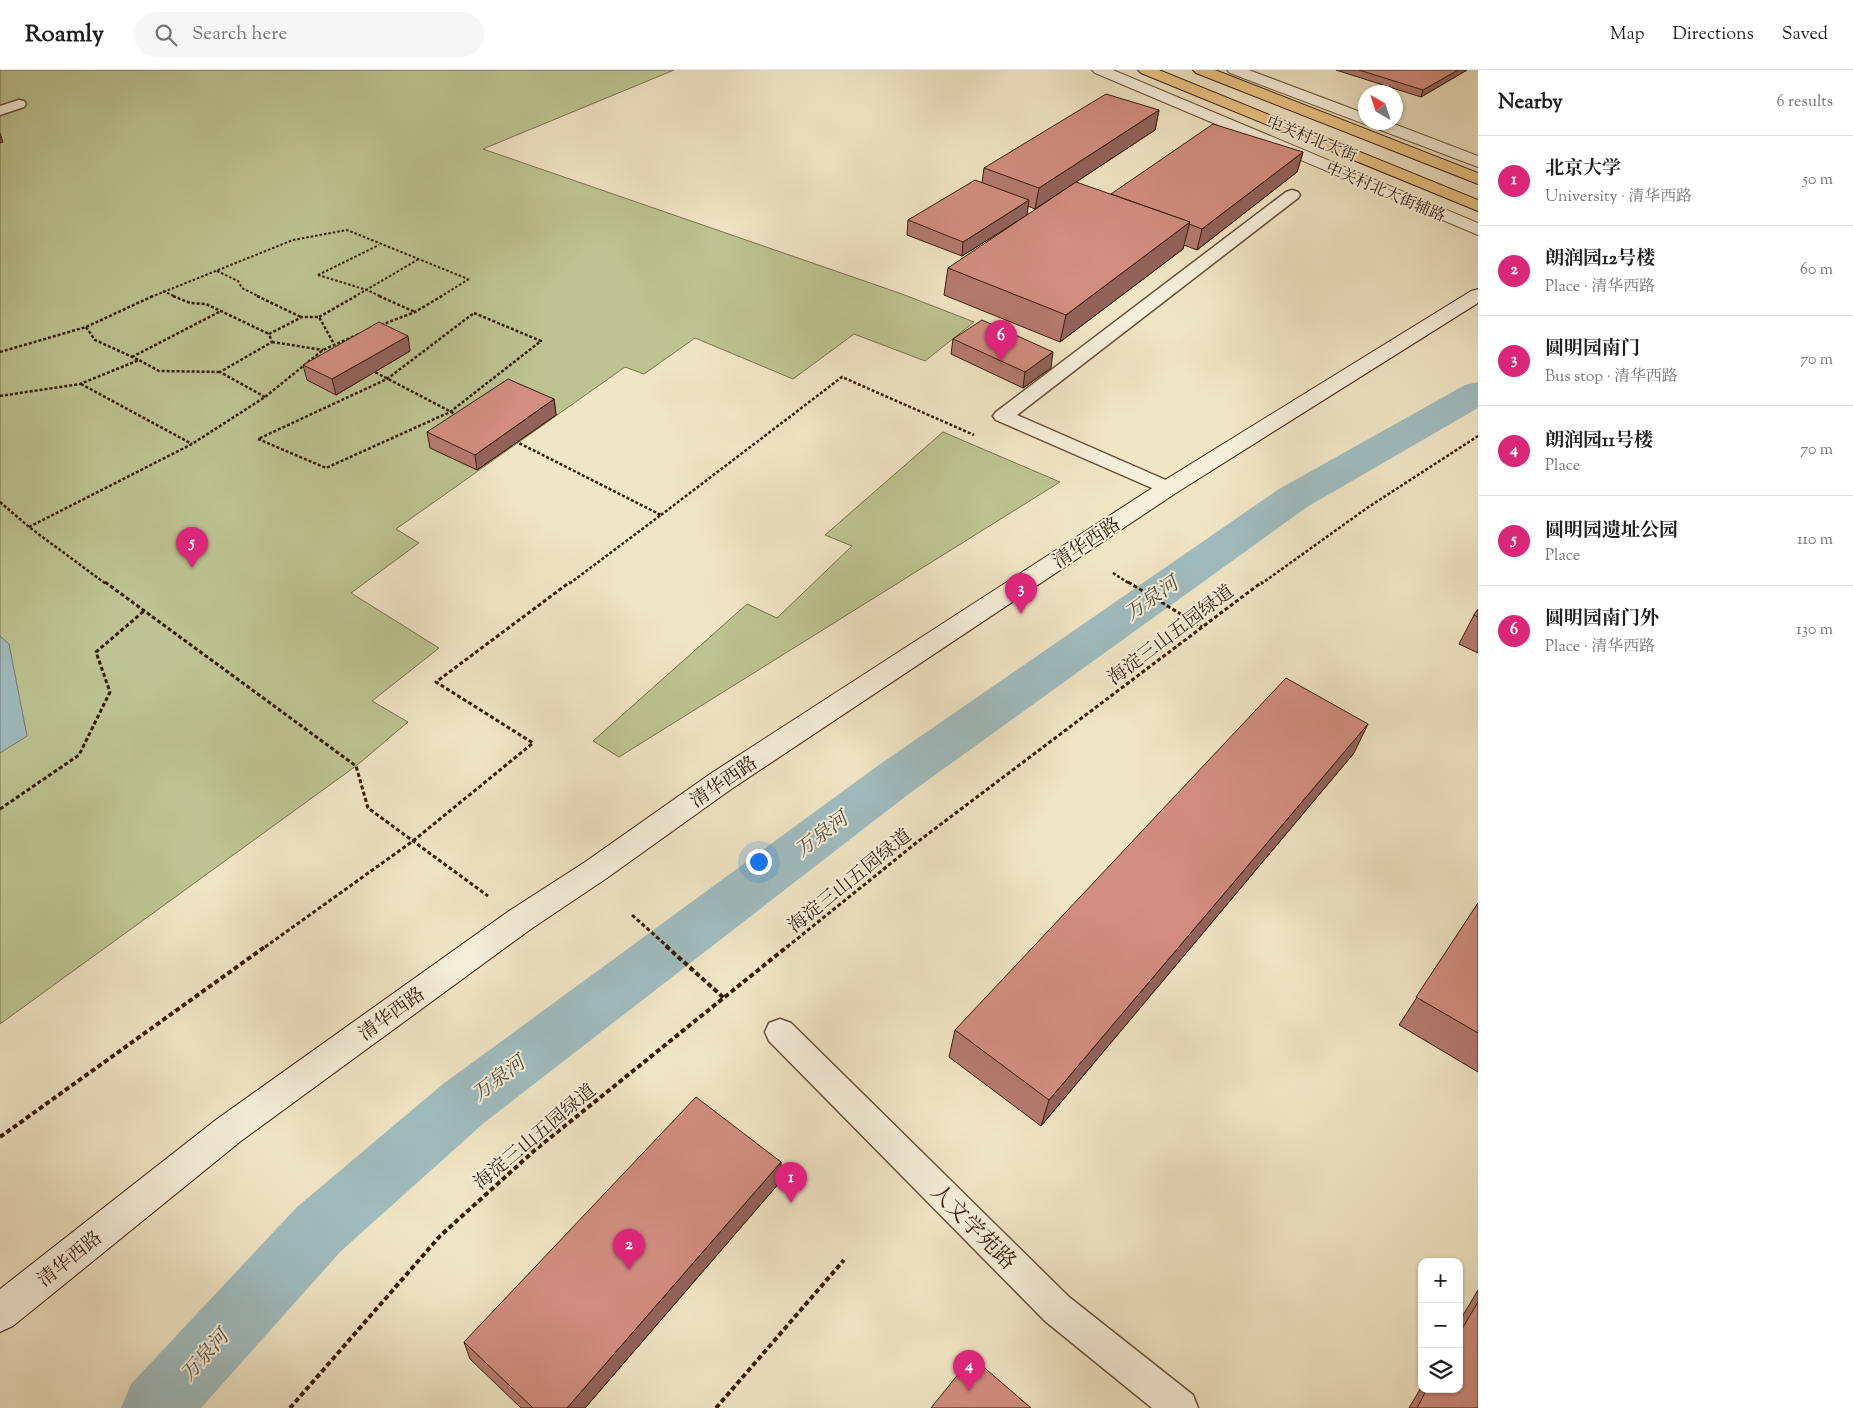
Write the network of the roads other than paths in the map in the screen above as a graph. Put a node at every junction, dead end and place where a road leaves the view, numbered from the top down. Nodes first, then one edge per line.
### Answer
1 (1100, 70) edge
2 (1201, 70) edge
3 (1235, 70) edge
4 (1149, 71) edge
5 (19, 104) dead end
6 (1196, 110) junction
7 (0, 111) edge
8 (1358, 117) edge
9 (1394, 130) edge
10 (1478, 162) edge
11 (1478, 179) edge
12 (1292, 195) dead end
13 (1478, 206) edge
14 (1478, 230) edge
15 (1478, 296) edge
16 (1168, 488) junction
17 (780, 1032) dead end
18 (0, 1313) edge
19 (1180, 1408) edge

1 - 6 main road, 中关村北大街辅路
2 - 11 main road, 中关村北大街
3 - 8 main road
4 - 6 main road
4 - 13 main road, 中关村北大街
5 - 7 lane
6 - 14 main road, 中关村北大街辅路
9 - 10 main road
12 - 16 lane
15 - 16 main road, 清华西路
16 - 18 main road, 清华西路
17 - 19 lane, 人文学苑路

